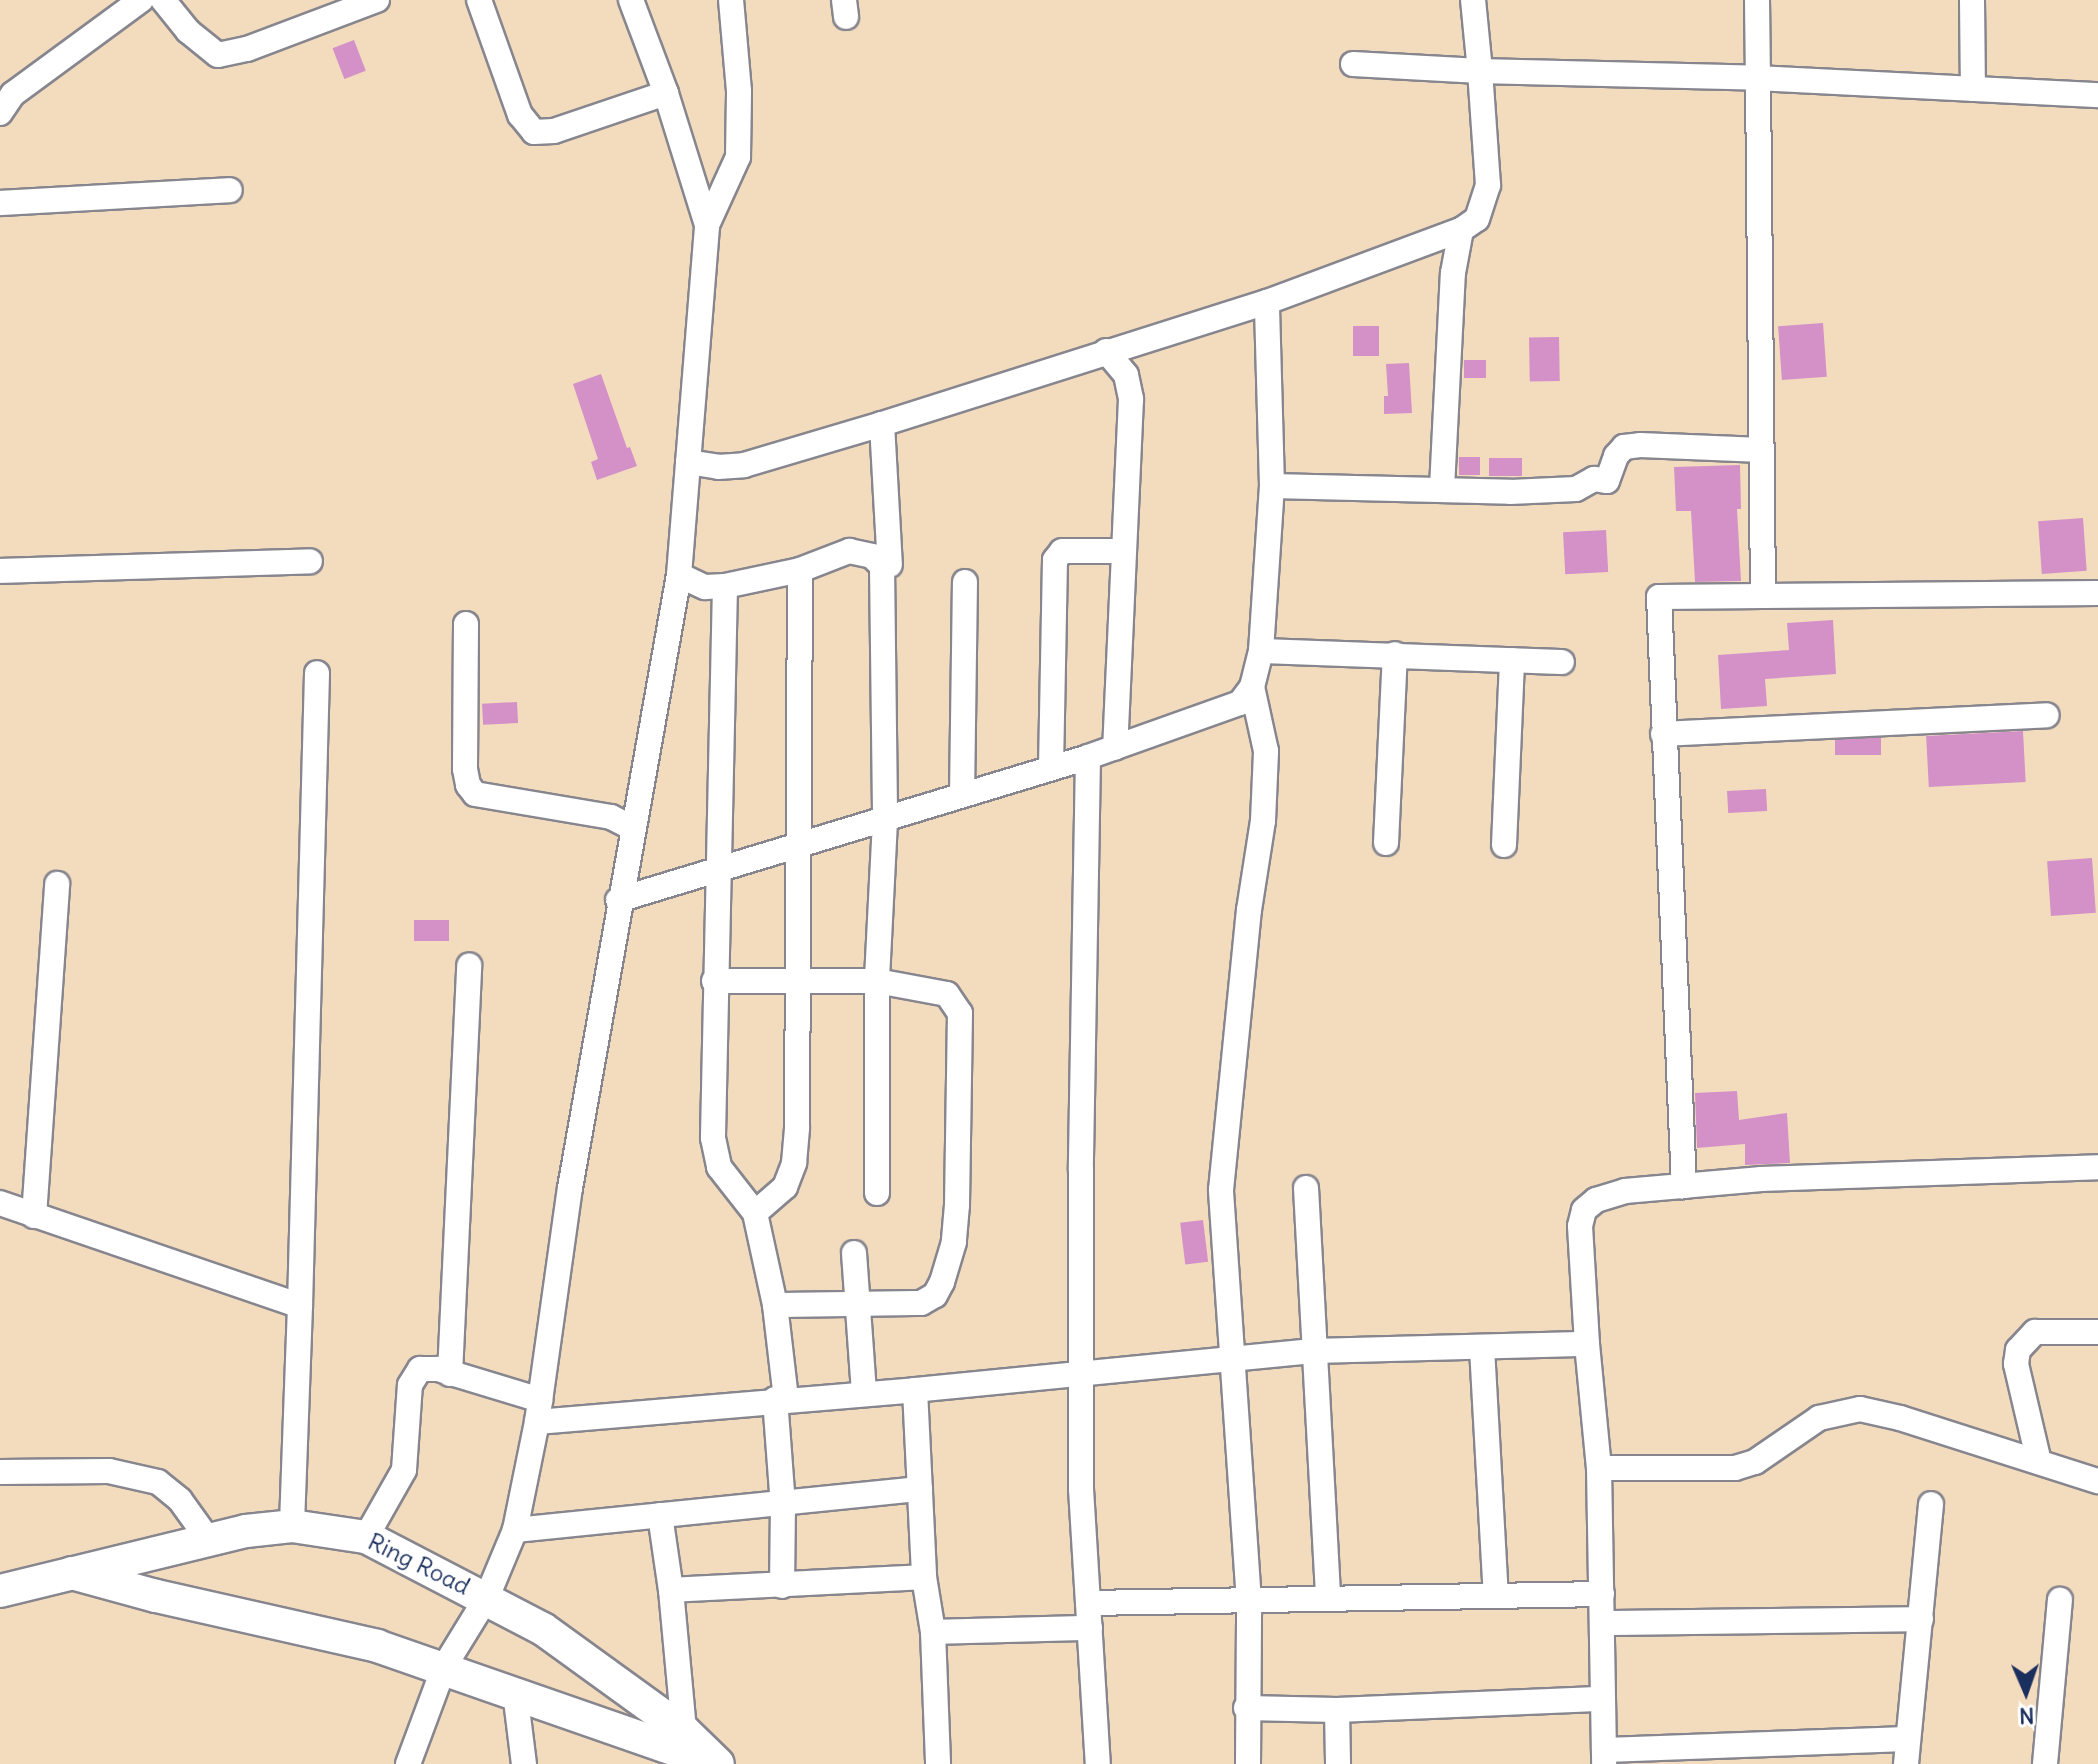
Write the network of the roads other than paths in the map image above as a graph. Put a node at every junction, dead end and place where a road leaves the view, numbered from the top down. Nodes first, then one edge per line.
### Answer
1 (141, 0) edge
2 (163, 0) edge
3 (377, 0) edge
4 (479, 0) edge
5 (631, 0) edge
6 (731, 0) edge
7 (1473, 0) edge
8 (1757, 0) edge
9 (1972, 0) edge
10 (1353, 64) dead end
11 (1480, 71) junction
12 (1758, 78) junction
13 (1973, 89) junction
14 (666, 93) junction
15 (2098, 95) edge
16 (0, 113) edge
17 (230, 190) dead end
18 (0, 203) edge
19 (707, 225) junction
20 (1461, 230) junction
21 (1267, 302) junction
22 (1106, 351) junction
23 (882, 424) junction
24 (1762, 450) junction
25 (688, 462) junction
26 (1272, 486) junction
27 (1442, 488) junction
28 (1124, 551) junction
29 (310, 561) dead end
30 (890, 565) dead end
31 (800, 570) junction
32 (0, 571) edge
33 (679, 575) junction
34 (965, 582) dead end
35 (725, 586) junction
36 (2098, 593) edge
37 (1763, 596) junction
38 (466, 624) dead end
39 (1261, 651) junction
40 (1395, 654) junction
41 (1512, 660) junction
42 (1562, 662) dead end
43 (317, 673) dead end
44 (1252, 687) junction
45 (2047, 715) dead end
46 (1663, 734) junction
47 (1115, 748) junction
48 (1088, 757) junction
49 (1051, 768) junction
50 (962, 795) junction
51 (885, 821) junction
52 (633, 828) junction
53 (1386, 843) dead end
54 (800, 845) junction
55 (1504, 845) dead end
56 (716, 870) junction
57 (57, 884) dead end
58 (618, 900) junction
59 (469, 965) dead end
60 (714, 981) junction
61 (877, 981) junction
62 (799, 983) junction
63 (2098, 1167) edge
64 (1684, 1186) junction
65 (1306, 1188) dead end
66 (877, 1193) dead end
67 (0, 1203) edge
68 (755, 1213) junction
69 (34, 1216) junction
70 (854, 1253) dead end
71 (859, 1303) junction
72 (775, 1305) junction
73 (300, 1306) junction
74 (2098, 1332) edge
75 (1587, 1344) junction
76 (1482, 1348) junction
77 (1316, 1351) junction
78 (1230, 1358) junction
79 (450, 1374) junction
80 (1082, 1376) junction
81 (915, 1390) junction
82 (864, 1394) junction
83 (780, 1399) junction
84 (538, 1411) junction
85 (2039, 1462) junction
86 (1599, 1468) junction
87 (0, 1472) edge
88 (2098, 1481) edge
89 (920, 1489) junction
90 (1931, 1504) dead end
91 (783, 1505) junction
92 (660, 1515) junction
93 (292, 1526) junction
94 (515, 1530) junction
95 (366, 1537) junction
96 (208, 1539) junction
97 (69, 1572) junction
98 (924, 1577) junction
99 (782, 1586) junction
100 (671, 1590) junction
101 (0, 1591) edge
102 (1602, 1594) junction
103 (1328, 1596) junction
104 (1496, 1596) junction
105 (487, 1597) junction
106 (2060, 1600) dead end
107 (1249, 1602) junction
108 (1088, 1603) junction
109 (1921, 1619) junction
110 (1604, 1623) junction
111 (1090, 1628) junction
112 (933, 1632) junction
113 (444, 1667) junction
114 (515, 1692) junction
115 (1603, 1699) junction
116 (1246, 1708) junction
117 (1337, 1710) junction
118 (684, 1731) junction
119 (1908, 1739) junction
120 (1604, 1757) edge
121 (408, 1764) edge
122 (524, 1764) edge
123 (717, 1764) edge
124 (938, 1764) edge
125 (1098, 1764) edge
126 (1248, 1764) edge
127 (1338, 1764) edge
128 (1906, 1764) edge
129 (2045, 1764) edge

1 - 16 street
2 - 3 street
4 - 14 street
5 - 14 street
6 - 19 street
7 - 11 street
8 - 12 street
9 - 13 street
10 - 11 street
11 - 12 street
11 - 20 street
12 - 13 street
12 - 24 street
13 - 15 street
14 - 19 street
17 - 18 street
19 - 25 street
20 - 21 street
20 - 27 street
21 - 22 street
21 - 26 street
22 - 23 street
22 - 28 street
23 - 25 street
23 - 30 street
24 - 27 street
24 - 37 street
25 - 33 street
26 - 27 street
26 - 39 street
28 - 47 street
28 - 49 street
29 - 32 street
31 - 35 street
31 - 51 street
31 - 54 street
33 - 35 street
33 - 52 street
34 - 50 street
35 - 56 street
36 - 37 street
37 - 46 street
38 - 52 street
39 - 40 street
39 - 44 street
40 - 41 street
40 - 53 street
41 - 42 street
41 - 55 street
43 - 73 street
44 - 47 street
44 - 78 street
45 - 46 street
46 - 64 street
47 - 48 street
48 - 49 street
48 - 80 street
49 - 50 street
50 - 51 street
51 - 54 street
51 - 61 street
52 - 58 street
54 - 56 street
54 - 62 street
56 - 58 street
56 - 60 street
57 - 69 street
58 - 84 street
59 - 79 street
60 - 62 street
60 - 68 street
61 - 62 street
61 - 66 street
61 - 71 street
62 - 68 street
63 - 64 street
64 - 75 street
65 - 77 street
67 - 69 street
68 - 72 street
69 - 73 street
70 - 71 street
71 - 72 street
71 - 82 street
72 - 83 street
73 - 93 street
74 - 85 street
75 - 76 street
75 - 86 street
76 - 77 street
76 - 104 street
77 - 78 street
77 - 103 street
78 - 80 street
78 - 107 street
79 - 84 street
79 - 95 street
80 - 81 street
80 - 108 street
81 - 82 street
81 - 89 street
82 - 83 street
83 - 84 street
83 - 91 street
84 - 94 street
85 - 86 street
85 - 88 street
86 - 102 street
87 - 96 street
89 - 91 street
89 - 98 street
90 - 109 street
91 - 92 street
91 - 99 street
92 - 94 street
92 - 100 street
93 - 95 main road, Ring Road
93 - 96 main road, Ring Road
94 - 105 street
95 - 105 main road, Ring Road
96 - 97 main road, Ring Road
97 - 101 main road, Ring Road
97 - 113 main road, Ring Road
98 - 99 street
98 - 112 street
99 - 100 street
100 - 118 street
102 - 104 street
102 - 110 street
103 - 104 street
103 - 107 street
105 - 113 street
105 - 118 main road, Ring Road
106 - 129 street
107 - 108 street
107 - 116 street
108 - 111 street
109 - 110 street
109 - 119 street
110 - 115 street
111 - 112 street
111 - 125 street
112 - 124 street
113 - 114 main road, Ring Road
113 - 121 street
114 - 122 street
114 - 123 main road, Ring Road
115 - 117 street
115 - 120 street
116 - 117 street
116 - 126 street
117 - 127 street
118 - 123 main road, Ring Road
119 - 120 street
119 - 128 street

